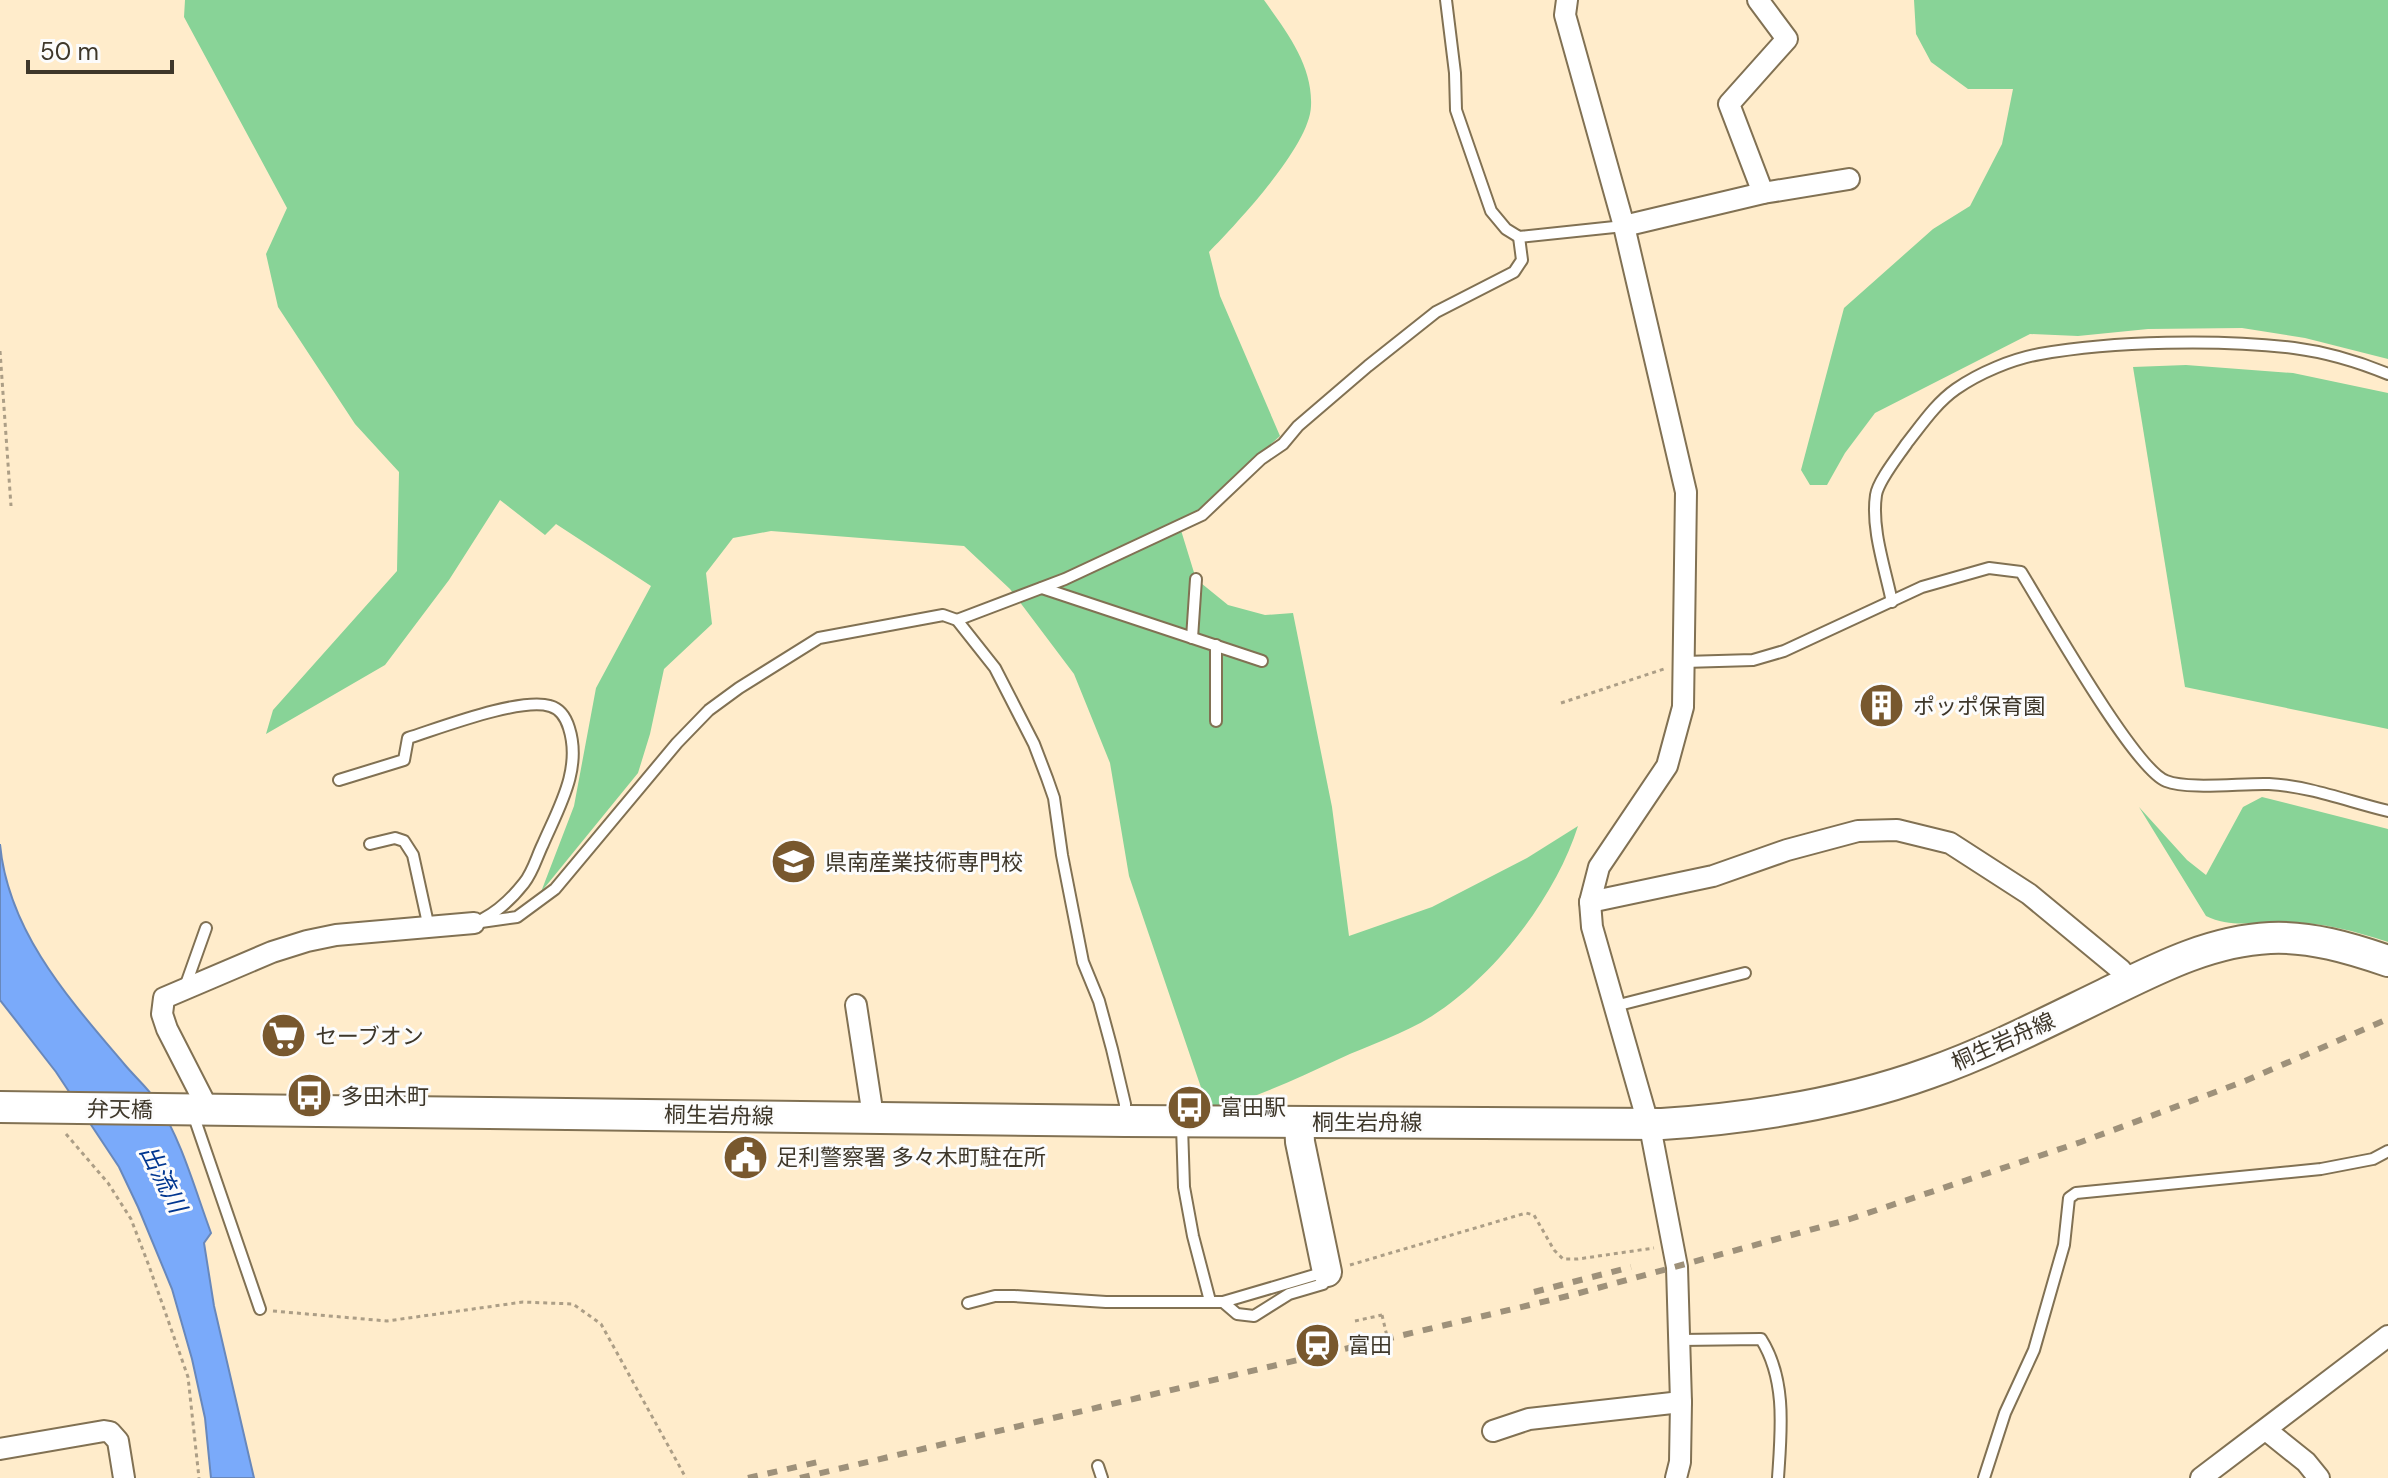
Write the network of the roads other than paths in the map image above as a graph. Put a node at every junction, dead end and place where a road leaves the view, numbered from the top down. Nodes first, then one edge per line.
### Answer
1 (1446, 0) edge
2 (1567, 0) edge
3 (1758, 0) edge
4 (1849, 179) dead end
5 (1763, 193) junction
6 (1624, 226) junction
7 (1519, 237) junction
8 (2388, 374) edge
9 (1196, 579) dead end
10 (1042, 588) junction
11 (1892, 602) junction
12 (957, 620) junction
13 (1192, 638) junction
14 (1216, 645) junction
15 (1262, 661) dead end
16 (1684, 662) junction
17 (1216, 721) dead end
18 (339, 780) dead end
19 (2388, 811) edge
20 (370, 844) dead end
21 (1590, 902) junction
22 (474, 923) junction
23 (206, 928) dead end
24 (429, 928) junction
25 (2388, 961) edge
26 (1745, 973) dead end
27 (2130, 981) junction
28 (184, 989) junction
29 (856, 1005) dead end
30 (1615, 1006) junction
31 (0, 1107) edge
32 (189, 1110) junction
33 (869, 1117) junction
34 (1125, 1121) junction
35 (1299, 1121) junction
36 (1182, 1122) junction
37 (1649, 1124) junction
38 (2388, 1151) edge
39 (1327, 1272) junction
40 (1210, 1301) junction
41 (1223, 1302) junction
42 (968, 1303) dead end
43 (260, 1309) road end
44 (2388, 1336) edge
45 (1680, 1340) junction
46 (1681, 1402) junction
47 (2266, 1430) junction
48 (1493, 1431) dead end
49 (0, 1449) edge
50 (1098, 1466) dead end
51 (124, 1478) edge
52 (1102, 1478) edge
53 (1676, 1478) edge
54 (1778, 1478) edge
55 (1984, 1478) edge
56 (2201, 1478) edge
57 (2319, 1478) edge

1 - 7 lane
2 - 6 street
3 - 5 street
4 - 5 street
5 - 6 street
6 - 7 lane
6 - 16 street
7 - 10 lane
8 - 11 lane
9 - 13 lane
10 - 12 lane
10 - 13 lane
11 - 16 lane
11 - 19 lane
12 - 22 lane
12 - 34 lane
13 - 14 lane
14 - 15 lane
14 - 17 lane
16 - 21 street
18 - 22 lane
20 - 24 lane
21 - 27 street
21 - 30 street
22 - 24 street
23 - 28 lane
24 - 28 street
25 - 27 main road, 桐生岩舟線
26 - 30 lane
27 - 37 main road, 桐生岩舟線
28 - 32 street
29 - 33 street
30 - 37 street
31 - 32 main road, 弁天橋
32 - 33 main road, 桐生岩舟線
32 - 43 lane
33 - 34 main road, 桐生岩舟線
34 - 36 main road, 桐生岩舟線
35 - 36 main road, 桐生岩舟線
35 - 37 main road, 桐生岩舟線
35 - 39 main road
36 - 40 lane
37 - 45 street
38 - 55 lane
39 - 41 lane
39 - 41 lane
40 - 41 lane
40 - 42 lane
44 - 47 street
45 - 46 street
45 - 54 lane
46 - 48 street
46 - 53 street
47 - 56 street
47 - 57 street
49 - 51 street
50 - 52 lane

